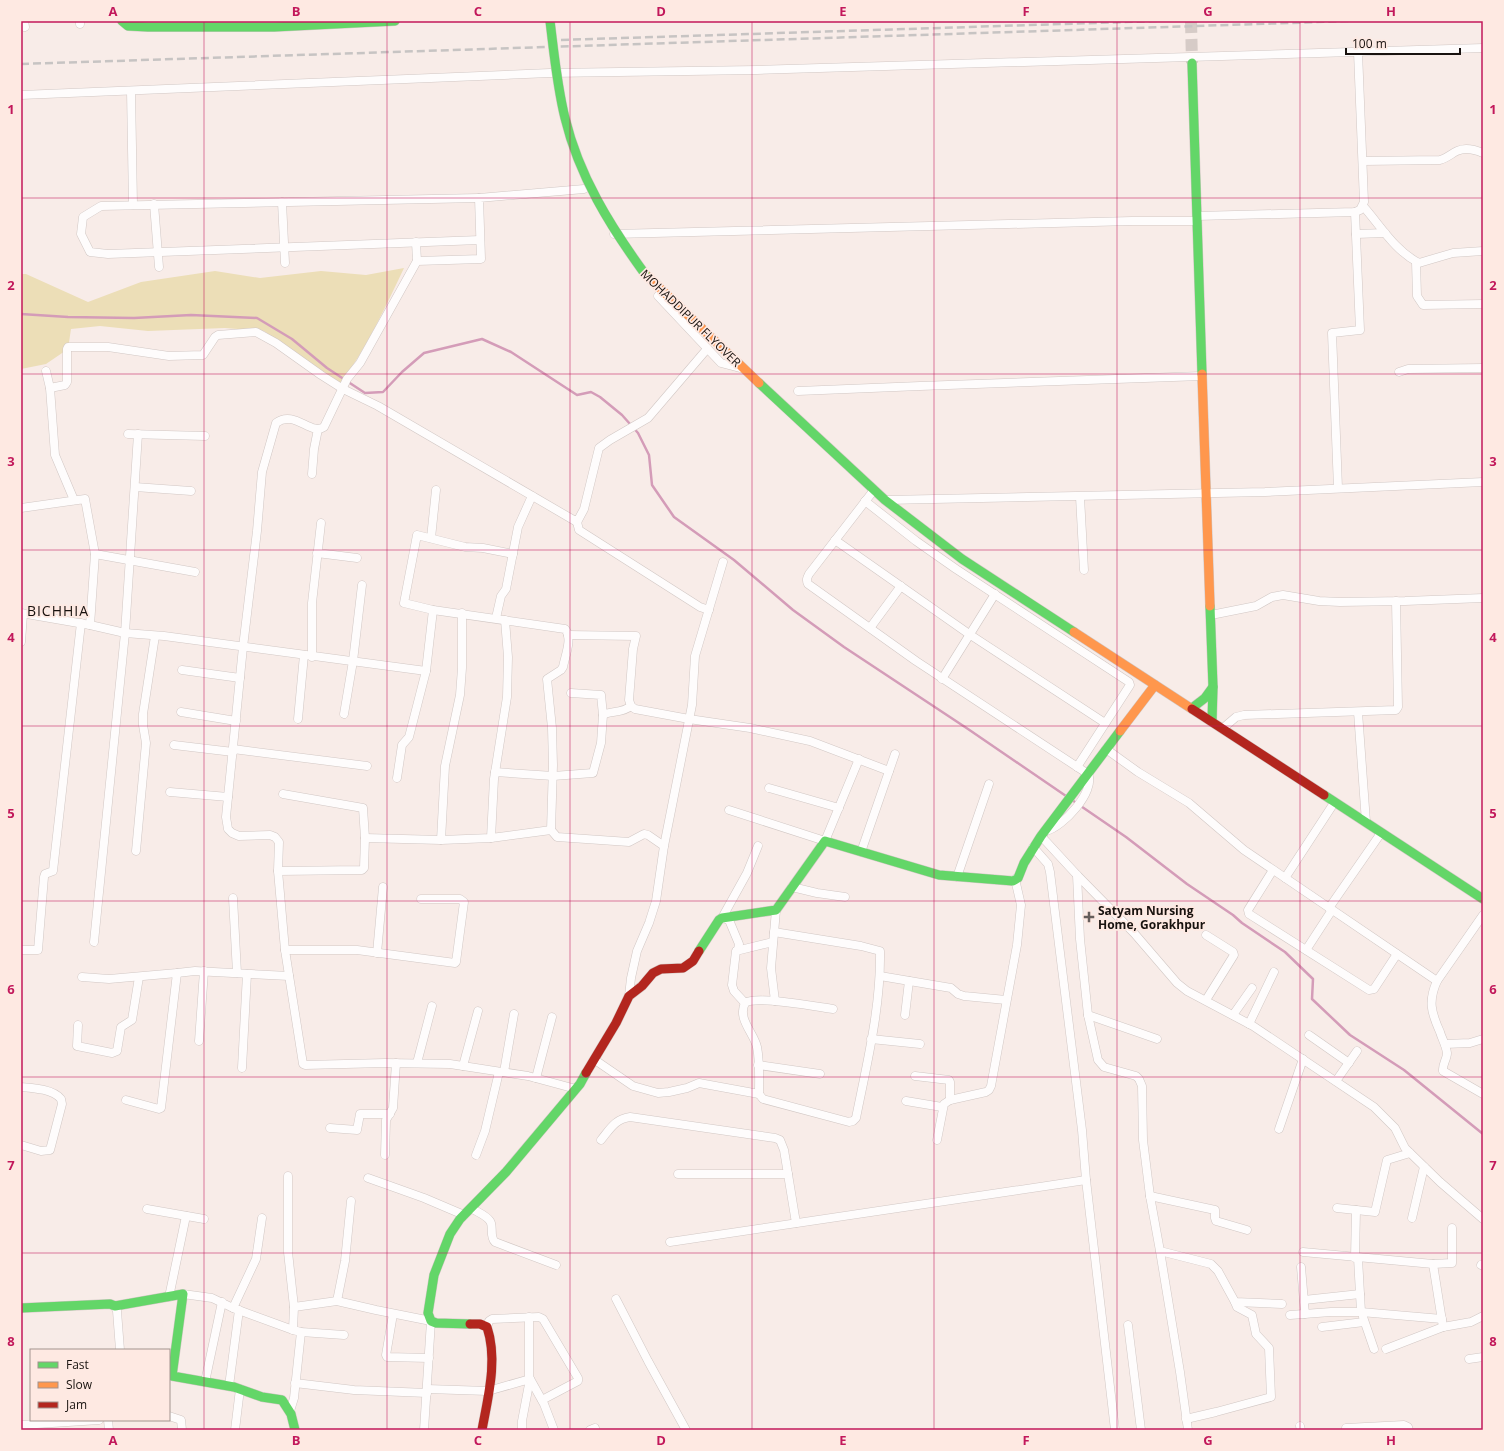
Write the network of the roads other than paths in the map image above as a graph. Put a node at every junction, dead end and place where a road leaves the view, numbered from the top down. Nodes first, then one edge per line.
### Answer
1 (122, 21) edge
2 (395, 21) edge
3 (550, 21) edge
4 (352, 22) edge
5 (135, 24) edge
6 (190, 24) edge
7 (248, 24) edge
8 (1483, 48) edge
9 (1358, 52) junction
10 (1192, 64) tunnel mouth
11 (552, 73) junction
12 (131, 91) junction
13 (21, 95) edge
14 (1483, 152) edge
15 (1363, 161) junction
16 (584, 189) junction
17 (478, 198) junction
18 (282, 202) junction
19 (154, 204) junction
20 (133, 205) junction
21 (1363, 206) junction
22 (1354, 212) junction
23 (1197, 218) junction
24 (1385, 233) junction
25 (609, 234) junction
26 (1356, 234) junction
27 (480, 240) junction
28 (416, 242) junction
29 (284, 248) junction
30 (1483, 251) edge
31 (158, 252) junction
32 (417, 261) junction
33 (1416, 262) junction
34 (285, 263) dead end
35 (159, 267) dead end
36 (1483, 304) edge
37 (707, 349) junction
38 (1483, 368) edge
39 (745, 370) junction
40 (46, 371) dead end
41 (1399, 372) dead end
42 (1202, 376) junction
43 (50, 388) junction
44 (343, 388) junction
45 (798, 392) dead end
46 (318, 429) junction
47 (128, 434) dead end
48 (138, 434) junction
49 (205, 436) dead end
50 (312, 474) dead end
51 (1483, 482) edge
52 (135, 487) junction
53 (1338, 488) junction
54 (191, 490) dead end
55 (436, 490) dead end
56 (874, 490) junction
57 (1207, 494) junction
58 (532, 496) junction
59 (1080, 497) junction
60 (74, 500) junction
61 (885, 500) junction
62 (865, 501) junction
63 (21, 508) edge
64 (576, 522) junction
65 (321, 523) dead end
66 (431, 538) junction
67 (835, 540) junction
68 (317, 553) junction
69 (95, 554) junction
70 (514, 554) junction
71 (357, 558) dead end
72 (131, 560) junction
73 (723, 562) dead end
74 (1084, 570) dead end
75 (195, 572) dead end
76 (362, 585) dead end
77 (901, 586) junction
78 (995, 594) junction
79 (1483, 598) edge
80 (1396, 601) junction
81 (433, 610) junction
82 (709, 610) junction
83 (462, 613) junction
84 (22, 614) edge
85 (1211, 615) junction
86 (496, 618) junction
87 (505, 620) junction
88 (81, 623) junction
89 (90, 625) junction
90 (870, 628) junction
91 (1071, 630) junction
92 (125, 633) junction
93 (969, 634) junction
94 (568, 635) junction
95 (155, 636) junction
96 (1064, 639) junction
97 (21, 642) edge
98 (243, 647) junction
99 (308, 656) junction
100 (352, 661) junction
101 (182, 670) dead end
102 (426, 672) junction
103 (240, 678) junction
104 (942, 679) junction
105 (1155, 685) junction
106 (1213, 687) junction
107 (571, 693) dead end
108 (631, 706) junction
109 (1192, 708) junction
110 (181, 712) dead end
111 (1358, 712) junction
112 (344, 714) dead end
113 (603, 715) junction
114 (298, 719) dead end
115 (689, 719) junction
116 (236, 721) junction
117 (1212, 721) junction
118 (1105, 723) junction
119 (1222, 729) junction
120 (174, 745) dead end
121 (1106, 749) junction
122 (233, 751) junction
123 (895, 754) dead end
124 (859, 759) junction
125 (367, 766) dead end
126 (1077, 767) junction
127 (889, 771) junction
128 (495, 772) junction
129 (1088, 774) junction
130 (553, 776) junction
131 (397, 778) dead end
132 (989, 784) dead end
133 (769, 788) dead end
134 (170, 792) dead end
135 (283, 794) dead end
136 (228, 797) junction
137 (1334, 803) junction
138 (839, 808) junction
139 (729, 810) dead end
140 (1366, 823) junction
141 (551, 830) junction
142 (1381, 833) junction
143 (1042, 834) junction
144 (365, 838) junction
145 (491, 838) junction
146 (441, 840) junction
147 (825, 841) junction
148 (664, 846) junction
149 (758, 846) dead end
150 (1033, 847) junction
151 (136, 851) dead end
152 (861, 852) junction
153 (1273, 870) junction
154 (278, 871) junction
155 (1076, 875) junction
156 (957, 877) junction
157 (1286, 878) junction
158 (1015, 880) junction
159 (383, 887) dead end
160 (792, 887) junction
161 (845, 897) dead end
162 (233, 898) dead end
163 (421, 899) dead end
164 (1483, 899) edge
165 (1330, 909) junction
166 (776, 910) junction
167 (1483, 915) edge
168 (722, 918) junction
169 (774, 932) junction
170 (1206, 935) dead end
171 (94, 942) dead end
172 (773, 942) junction
173 (21, 950) edge
174 (285, 950) junction
175 (738, 950) junction
176 (1306, 950) junction
177 (377, 953) junction
178 (1397, 954) junction
179 (204, 971) junction
180 (1274, 972) dead end
181 (237, 973) junction
182 (177, 974) junction
183 (247, 974) junction
184 (289, 976) junction
185 (880, 976) junction
186 (82, 977) dead end
187 (139, 977) junction
188 (909, 981) junction
189 (1437, 981) junction
190 (1252, 988) dead end
191 (629, 996) junction
192 (1006, 1000) junction
193 (1206, 1000) junction
194 (775, 1001) junction
195 (745, 1003) junction
196 (432, 1006) dead end
197 (833, 1009) dead end
198 (478, 1011) dead end
199 (514, 1014) dead end
200 (905, 1015) dead end
201 (1088, 1015) junction
202 (1233, 1015) junction
203 (552, 1017) dead end
204 (78, 1024) dead end
205 (1249, 1024) junction
206 (1309, 1035) dead end
207 (872, 1039) junction
208 (1157, 1039) dead end
209 (1483, 1039) edge
210 (199, 1041) dead end
211 (920, 1044) dead end
212 (1445, 1044) junction
213 (1357, 1052) dead end
214 (1303, 1059) junction
215 (595, 1060) junction
216 (396, 1063) junction
217 (417, 1063) junction
218 (1349, 1063) junction
219 (758, 1065) junction
220 (463, 1066) junction
221 (242, 1068) dead end
222 (502, 1072) junction
223 (820, 1074) dead end
224 (915, 1076) dead end
225 (536, 1078) junction
226 (1336, 1081) junction
227 (21, 1087) edge
228 (576, 1088) junction
229 (759, 1094) junction
230 (1483, 1094) edge
231 (126, 1100) dead end
232 (950, 1100) junction
233 (906, 1101) dead end
234 (942, 1107) junction
235 (390, 1114) junction
236 (330, 1128) dead end
237 (1279, 1129) dead end
238 (601, 1140) dead end
239 (937, 1140) dead end
240 (21, 1145) edge
241 (1410, 1153) junction
242 (385, 1155) dead end
243 (476, 1155) dead end
244 (1424, 1167) junction
245 (678, 1174) dead end
246 (788, 1174) junction
247 (288, 1176) dead end
248 (368, 1178) dead end
249 (1086, 1180) junction
250 (1150, 1196) junction
251 (351, 1201) dead end
252 (471, 1208) junction
253 (1338, 1208) dead end
254 (147, 1209) dead end
255 (1356, 1210) junction
256 (464, 1215) junction
257 (186, 1216) junction
258 (262, 1218) dead end
259 (1412, 1218) dead end
260 (1483, 1219) edge
261 (204, 1220) dead end
262 (796, 1223) junction
263 (1452, 1228) dead end
264 (1247, 1230) dead end
265 (670, 1242) dead end
266 (1160, 1251) junction
267 (1303, 1252) dead end
268 (1357, 1258) junction
269 (1433, 1264) junction
270 (556, 1265) dead end
271 (1301, 1267) dead end
272 (183, 1294) junction
273 (1360, 1294) junction
274 (169, 1297) junction
275 (616, 1299) dead end
276 (1304, 1300) junction
277 (337, 1301) junction
278 (222, 1302) junction
279 (1235, 1302) junction
280 (1282, 1304) dead end
281 (115, 1306) junction
282 (294, 1307) junction
283 (21, 1308) edge
284 (236, 1309) junction
285 (1362, 1312) junction
286 (393, 1314) junction
287 (1305, 1314) junction
288 (1290, 1315) dead end
289 (1483, 1316) edge
290 (529, 1317) junction
291 (431, 1320) junction
292 (1364, 1322) junction
293 (1442, 1323) junction
294 (1128, 1325) dead end
295 (1322, 1326) dead end
296 (486, 1327) junction
297 (297, 1331) junction
298 (344, 1335) dead end
299 (120, 1349) edge
300 (1374, 1349) dead end
301 (1386, 1349) dead end
302 (1483, 1357) edge
303 (429, 1358) junction
304 (1469, 1359) dead end
305 (171, 1376) edge
306 (530, 1379) junction
307 (205, 1382) junction
308 (295, 1383) junction
309 (229, 1386) junction
310 (240, 1389) junction
311 (427, 1391) junction
312 (488, 1391) junction
313 (542, 1400) junction
314 (290, 1411) junction
315 (170, 1416) edge
316 (1186, 1419) junction
317 (87, 1421) edge
318 (43, 1422) edge
319 (21, 1425) edge
320 (1346, 1428) dead end
321 (182, 1430) edge
322 (235, 1430) edge
323 (295, 1430) edge
324 (424, 1430) edge
325 (482, 1430) edge
326 (522, 1430) edge
327 (554, 1430) edge
328 (686, 1430) edge
329 (1115, 1430) edge
330 (1141, 1430) edge
331 (1188, 1430) edge
332 (1409, 1430) edge

1 - 5 main road
2 - 4 main road
3 - 39 main road, MOHADDIPUR FLYOVER, bridge
4 - 7 main road
5 - 6 main road
6 - 7 main road
8 - 9 street
9 - 11 street
9 - 15 street
10 - 23 main road
11 - 12 street
11 - 16 street
12 - 13 street
12 - 20 street
14 - 15 street
15 - 21 street
16 - 17 street
16 - 25 street
17 - 18 street
17 - 27 street
18 - 19 street
18 - 29 street
19 - 20 street
19 - 31 street
20 - 31 street
21 - 22 street
21 - 24 street
22 - 23 street
22 - 26 street
23 - 25 street
23 - 42 main road
24 - 26 street
24 - 33 street
25 - 37 street
26 - 53 street
27 - 28 street
27 - 32 street
28 - 29 street
28 - 32 street
29 - 31 street
29 - 34 street
30 - 33 street
31 - 35 street
32 - 44 street
33 - 36 street
37 - 39 street
37 - 64 street
38 - 41 street
39 - 56 main road, MOHADDIPUR FLYOVER
40 - 43 street
42 - 45 street
42 - 57 main road
43 - 44 street
43 - 60 street
44 - 46 street
44 - 58 street
46 - 50 street
46 - 98 street
47 - 48 street
48 - 49 street
48 - 52 street
51 - 53 street
52 - 54 street
52 - 72 street
53 - 57 street
55 - 66 street
56 - 61 main road, MOHADDIPUR FLYOVER
56 - 62 street
57 - 59 street
57 - 85 main road
58 - 64 street
58 - 70 street
59 - 61 street
59 - 74 street
60 - 63 street
60 - 69 street
61 - 91 main road, MOHADDIPUR FLYOVER
62 - 67 street
62 - 78 street
64 - 82 street
65 - 68 street
66 - 70 street
66 - 81 street
67 - 77 street
67 - 90 street
68 - 71 street
68 - 99 street
69 - 72 street
69 - 89 street
70 - 86 street
72 - 75 street
72 - 92 street
73 - 82 street
76 - 100 street
77 - 90 street
77 - 93 street
78 - 93 street
78 - 96 street
79 - 80 street
80 - 85 street
80 - 111 street
81 - 83 street
81 - 102 street
82 - 115 street
83 - 86 street
83 - 146 street
84 - 88 street
84 - 97 street
85 - 106 main road
86 - 87 street
87 - 94 street
87 - 128 street
88 - 89 street
88 - 173 street
89 - 92 street
90 - 104 street
91 - 96 street
91 - 105 main road, MOHADDIPUR FLYOVER
92 - 95 street
92 - 171 street
93 - 104 street
93 - 118 street
94 - 108 street
94 - 130 street
95 - 98 street
95 - 151 street
96 - 118 street
98 - 99 street
98 - 103 street
99 - 100 street
99 - 114 street
100 - 102 street
100 - 112 street
101 - 103 street
102 - 131 street
103 - 116 street
104 - 126 street
105 - 109 main road, MOHADDIPUR FLYOVER
105 - 121 main road
106 - 109 main road
106 - 117 main road
107 - 113 street
108 - 113 street
108 - 115 street
109 - 117 main road, MOHADDIPUR FLYOVER
110 - 116 street
111 - 119 street
111 - 140 street
113 - 130 street
115 - 124 street
115 - 148 street
116 - 122 street
117 - 119 main road, MOHADDIPUR FLYOVER
118 - 126 street
119 - 137 main road, MOHADDIPUR FLYOVER
120 - 122 street
121 - 129 main road
121 - 153 street
122 - 125 street
122 - 136 street
123 - 127 street
124 - 127 street
124 - 138 street
126 - 129 street
127 - 152 street
128 - 130 street
128 - 145 street
129 - 143 main road
129 - 143 street
130 - 141 street
132 - 156 street
133 - 138 street
134 - 136 street
135 - 144 street
136 - 154 street
137 - 140 main road, MOHADDIPUR FLYOVER
137 - 157 street
138 - 147 street
139 - 147 street
140 - 142 main road, MOHADDIPUR FLYOVER
141 - 145 street
141 - 148 street
142 - 164 main road, MOHADDIPUR FLYOVER
142 - 165 street
143 - 150 main road
143 - 155 street
144 - 146 street
144 - 154 street
145 - 146 street
147 - 152 main road
147 - 160 main road
148 - 191 street
149 - 168 street
150 - 158 main road
150 - 249 street
152 - 156 main road
153 - 157 street
153 - 176 street
154 - 174 street
155 - 193 street
155 - 201 street
156 - 158 main road
157 - 165 street
158 - 192 street
159 - 177 street
160 - 161 street
160 - 166 main road
162 - 181 street
163 - 177 street
165 - 176 street
165 - 178 street
166 - 168 main road
166 - 169 street
167 - 189 street
168 - 175 street
168 - 191 main road
169 - 172 street
169 - 185 street
170 - 193 street
172 - 175 street
172 - 194 street
174 - 177 street
174 - 184 street
175 - 195 street
176 - 178 street
178 - 189 street
179 - 181 street
179 - 182 street
179 - 210 street
180 - 205 street
181 - 183 street
182 - 187 street
182 - 231 street
183 - 184 street
183 - 221 street
184 - 216 street
185 - 188 street
185 - 207 street
186 - 187 street
187 - 204 street
188 - 192 street
188 - 200 street
189 - 212 street
190 - 202 street
191 - 215 main road
192 - 232 street
193 - 202 street
194 - 195 street
194 - 197 street
195 - 219 street
196 - 217 street
198 - 220 street
199 - 222 street
201 - 208 street
201 - 250 street
202 - 205 street
203 - 225 street
205 - 214 street
206 - 218 street
207 - 211 street
207 - 229 street
209 - 212 street
212 - 230 street
213 - 218 street
214 - 226 street
214 - 237 street
215 - 228 main road
215 - 229 street
216 - 217 street
216 - 235 street
217 - 220 street
218 - 226 street
219 - 223 street
219 - 229 street
220 - 222 street
222 - 225 street
222 - 243 street
224 - 232 street
225 - 228 street
226 - 241 street
227 - 240 street
228 - 252 main road
232 - 234 street
233 - 234 street
234 - 239 street
235 - 236 street
235 - 242 street
238 - 246 street
241 - 244 street
241 - 255 street
244 - 259 street
244 - 260 street
245 - 246 street
246 - 262 street
247 - 282 street
248 - 256 street
249 - 262 street
249 - 329 street
250 - 264 street
250 - 266 street
251 - 277 street
252 - 256 main road
252 - 270 street
253 - 255 street
254 - 257 street
255 - 268 street
256 - 291 main road
257 - 261 street
257 - 274 street
258 - 284 street
262 - 265 street
263 - 269 street
266 - 279 street
266 - 316 street
267 - 268 street
268 - 269 street
268 - 273 street
269 - 293 street
271 - 276 street
272 - 274 main road
272 - 278 street
272 - 305 main road
273 - 276 street
273 - 285 street
274 - 281 main road
275 - 328 street
276 - 287 street
277 - 282 street
277 - 286 street
278 - 284 street
278 - 307 street
279 - 280 street
279 - 316 street
281 - 283 main road
281 - 299 street
282 - 297 street
284 - 297 street
284 - 309 street
285 - 287 street
285 - 292 street
285 - 293 street
286 - 291 street
286 - 303 street
287 - 288 street
289 - 293 street
290 - 296 street
290 - 306 street
290 - 313 street
291 - 296 main road
291 - 303 street
292 - 295 street
292 - 300 street
293 - 301 street
294 - 330 street
296 - 312 main road
297 - 298 street
297 - 308 street
302 - 304 street
303 - 311 street
305 - 307 main road
306 - 312 street
306 - 313 street
306 - 326 street
307 - 309 main road
308 - 311 street
308 - 314 street
309 - 310 main road
310 - 314 main road
310 - 322 street
311 - 312 street
311 - 324 street
312 - 325 main road
313 - 327 street
314 - 323 main road
315 - 321 street
316 - 331 street
317 - 318 street
318 - 319 street
320 - 332 street

